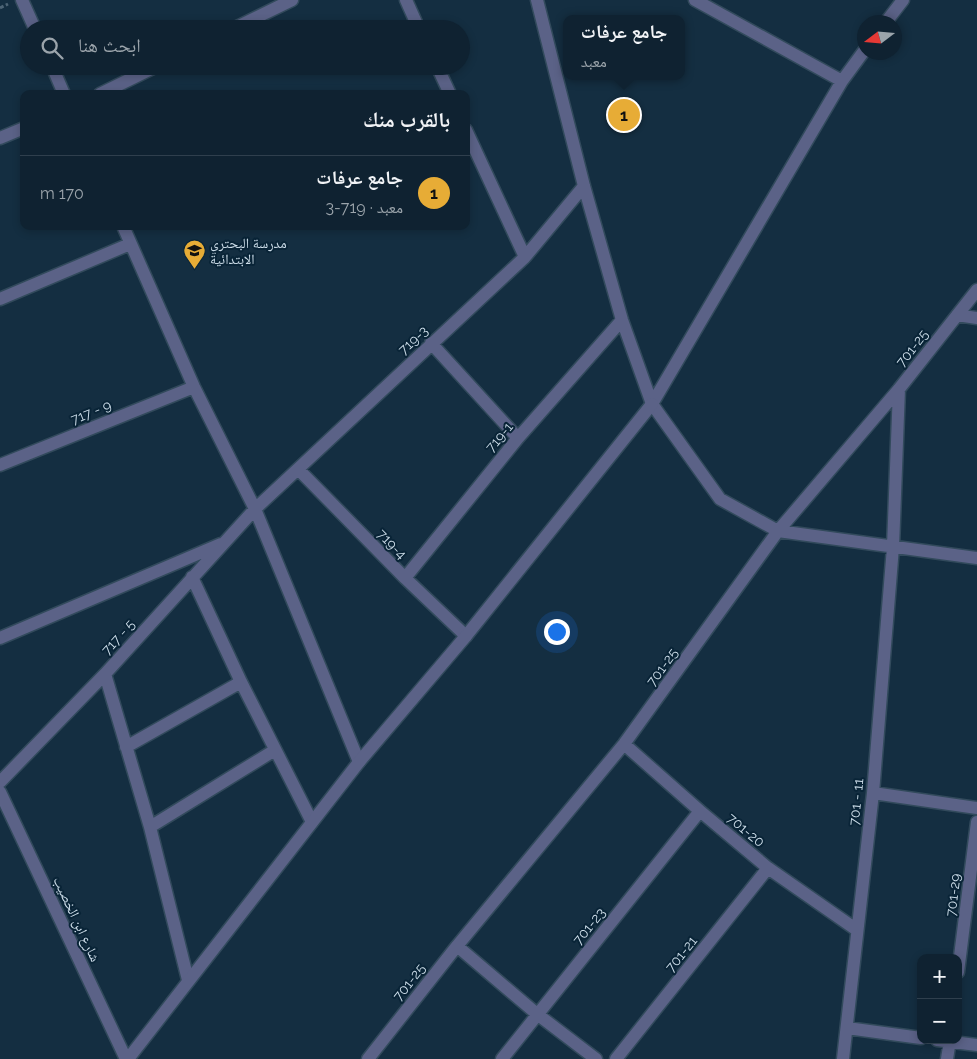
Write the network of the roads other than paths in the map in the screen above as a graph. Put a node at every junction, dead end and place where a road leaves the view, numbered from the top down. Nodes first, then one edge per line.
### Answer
1 (22, 0) edge
2 (292, 0) edge
3 (406, 0) edge
4 (537, 0) edge
5 (695, 0) edge
6 (903, 0) edge
7 (891, 15) edge
8 (31, 20) edge
9 (252, 20) edge
10 (416, 20) edge
11 (857, 60) edge
12 (56, 75) edge
13 (139, 75) edge
14 (441, 75) edge
15 (842, 81) junction
16 (62, 90) edge
17 (108, 90) edge
18 (448, 90) edge
19 (20, 130) edge
20 (0, 138) edge
21 (470, 139) edge
22 (584, 186) junction
23 (125, 230) edge
24 (130, 244) junction
25 (525, 256) junction
26 (977, 290) edge
27 (0, 300) edge
28 (957, 315) junction
29 (977, 318) edge
30 (622, 320) junction
31 (431, 343) junction
32 (194, 387) junction
33 (899, 389) junction
34 (652, 404) junction
35 (518, 438) junction
36 (0, 465) edge
37 (298, 469) junction
38 (255, 509) junction
39 (778, 531) junction
40 (225, 542) junction
41 (893, 547) junction
42 (977, 558) edge
43 (192, 577) junction
44 (404, 578) junction
45 (466, 636) junction
46 (0, 638) edge
47 (105, 674) junction
48 (241, 682) junction
49 (624, 744) junction
50 (126, 747) junction
51 (275, 750) junction
52 (359, 762) junction
53 (0, 782) edge
54 (0, 792) edge
55 (873, 793) junction
56 (977, 808) edge
57 (700, 811) junction
58 (312, 822) junction
59 (977, 822) edge
60 (150, 827) junction
61 (768, 868) junction
62 (857, 930) junction
63 (457, 946) junction
64 (960, 954) edge
65 (188, 980) junction
66 (537, 1014) junction
67 (846, 1028) junction
68 (917, 1037) edge
69 (946, 1044) edge
70 (962, 1044) edge
71 (977, 1046) edge
72 (127, 1059) edge
73 (368, 1059) edge
74 (502, 1059) edge
75 (596, 1059) edge
76 (616, 1059) edge
77 (843, 1059) edge
78 (947, 1059) edge

1 - 8 street
2 - 9 street
3 - 10 street
4 - 22 street
5 - 15 street
6 - 7 street
11 - 15 street
12 - 16 street
13 - 17 street
14 - 18 street
15 - 34 street
19 - 20 street
21 - 25 street
22 - 25 street, 719-3
22 - 30 street
23 - 24 street
24 - 27 street
24 - 32 street
25 - 31 street, 719-3
26 - 28 street, 701-25
28 - 29 street
28 - 33 street, 701-25
30 - 34 street
30 - 35 street, 719-1
31 - 35 street
31 - 37 street, 719-3
32 - 36 street, 717 - 9
32 - 38 street
33 - 39 street, 701-25
33 - 41 street, 701 - 11
34 - 39 street
34 - 45 street
35 - 44 street, 719-1
37 - 38 street, 719-3
37 - 44 street, 719-4
38 - 40 street, 717 - 5
38 - 52 street
39 - 41 street
39 - 49 street, 701-25
40 - 43 street, 717 - 5
40 - 46 street
41 - 42 street
41 - 55 street, 701 - 11
43 - 47 street, 717 - 5
43 - 48 street
44 - 45 street, 719-4
45 - 52 street
47 - 50 street
47 - 53 street, 717 - 5
48 - 50 street
48 - 51 street
49 - 57 street, 701-20
49 - 63 street, 701-25
50 - 60 street
51 - 58 street
51 - 60 street
52 - 58 street
54 - 72 street, شارع ابن الخصيب
55 - 56 street
55 - 62 street, 701 - 11
57 - 61 street, 701-20
57 - 66 street, 701-23
58 - 65 street
59 - 64 street, 701-29
60 - 65 street
61 - 62 street, 701-20
61 - 76 street, 701-21
62 - 67 street, 701 - 11
63 - 66 street
63 - 73 street, 701-25
65 - 72 street
66 - 74 street, 701-23
66 - 75 street
67 - 68 street
67 - 77 street, 701 - 11
69 - 78 street
70 - 71 street

